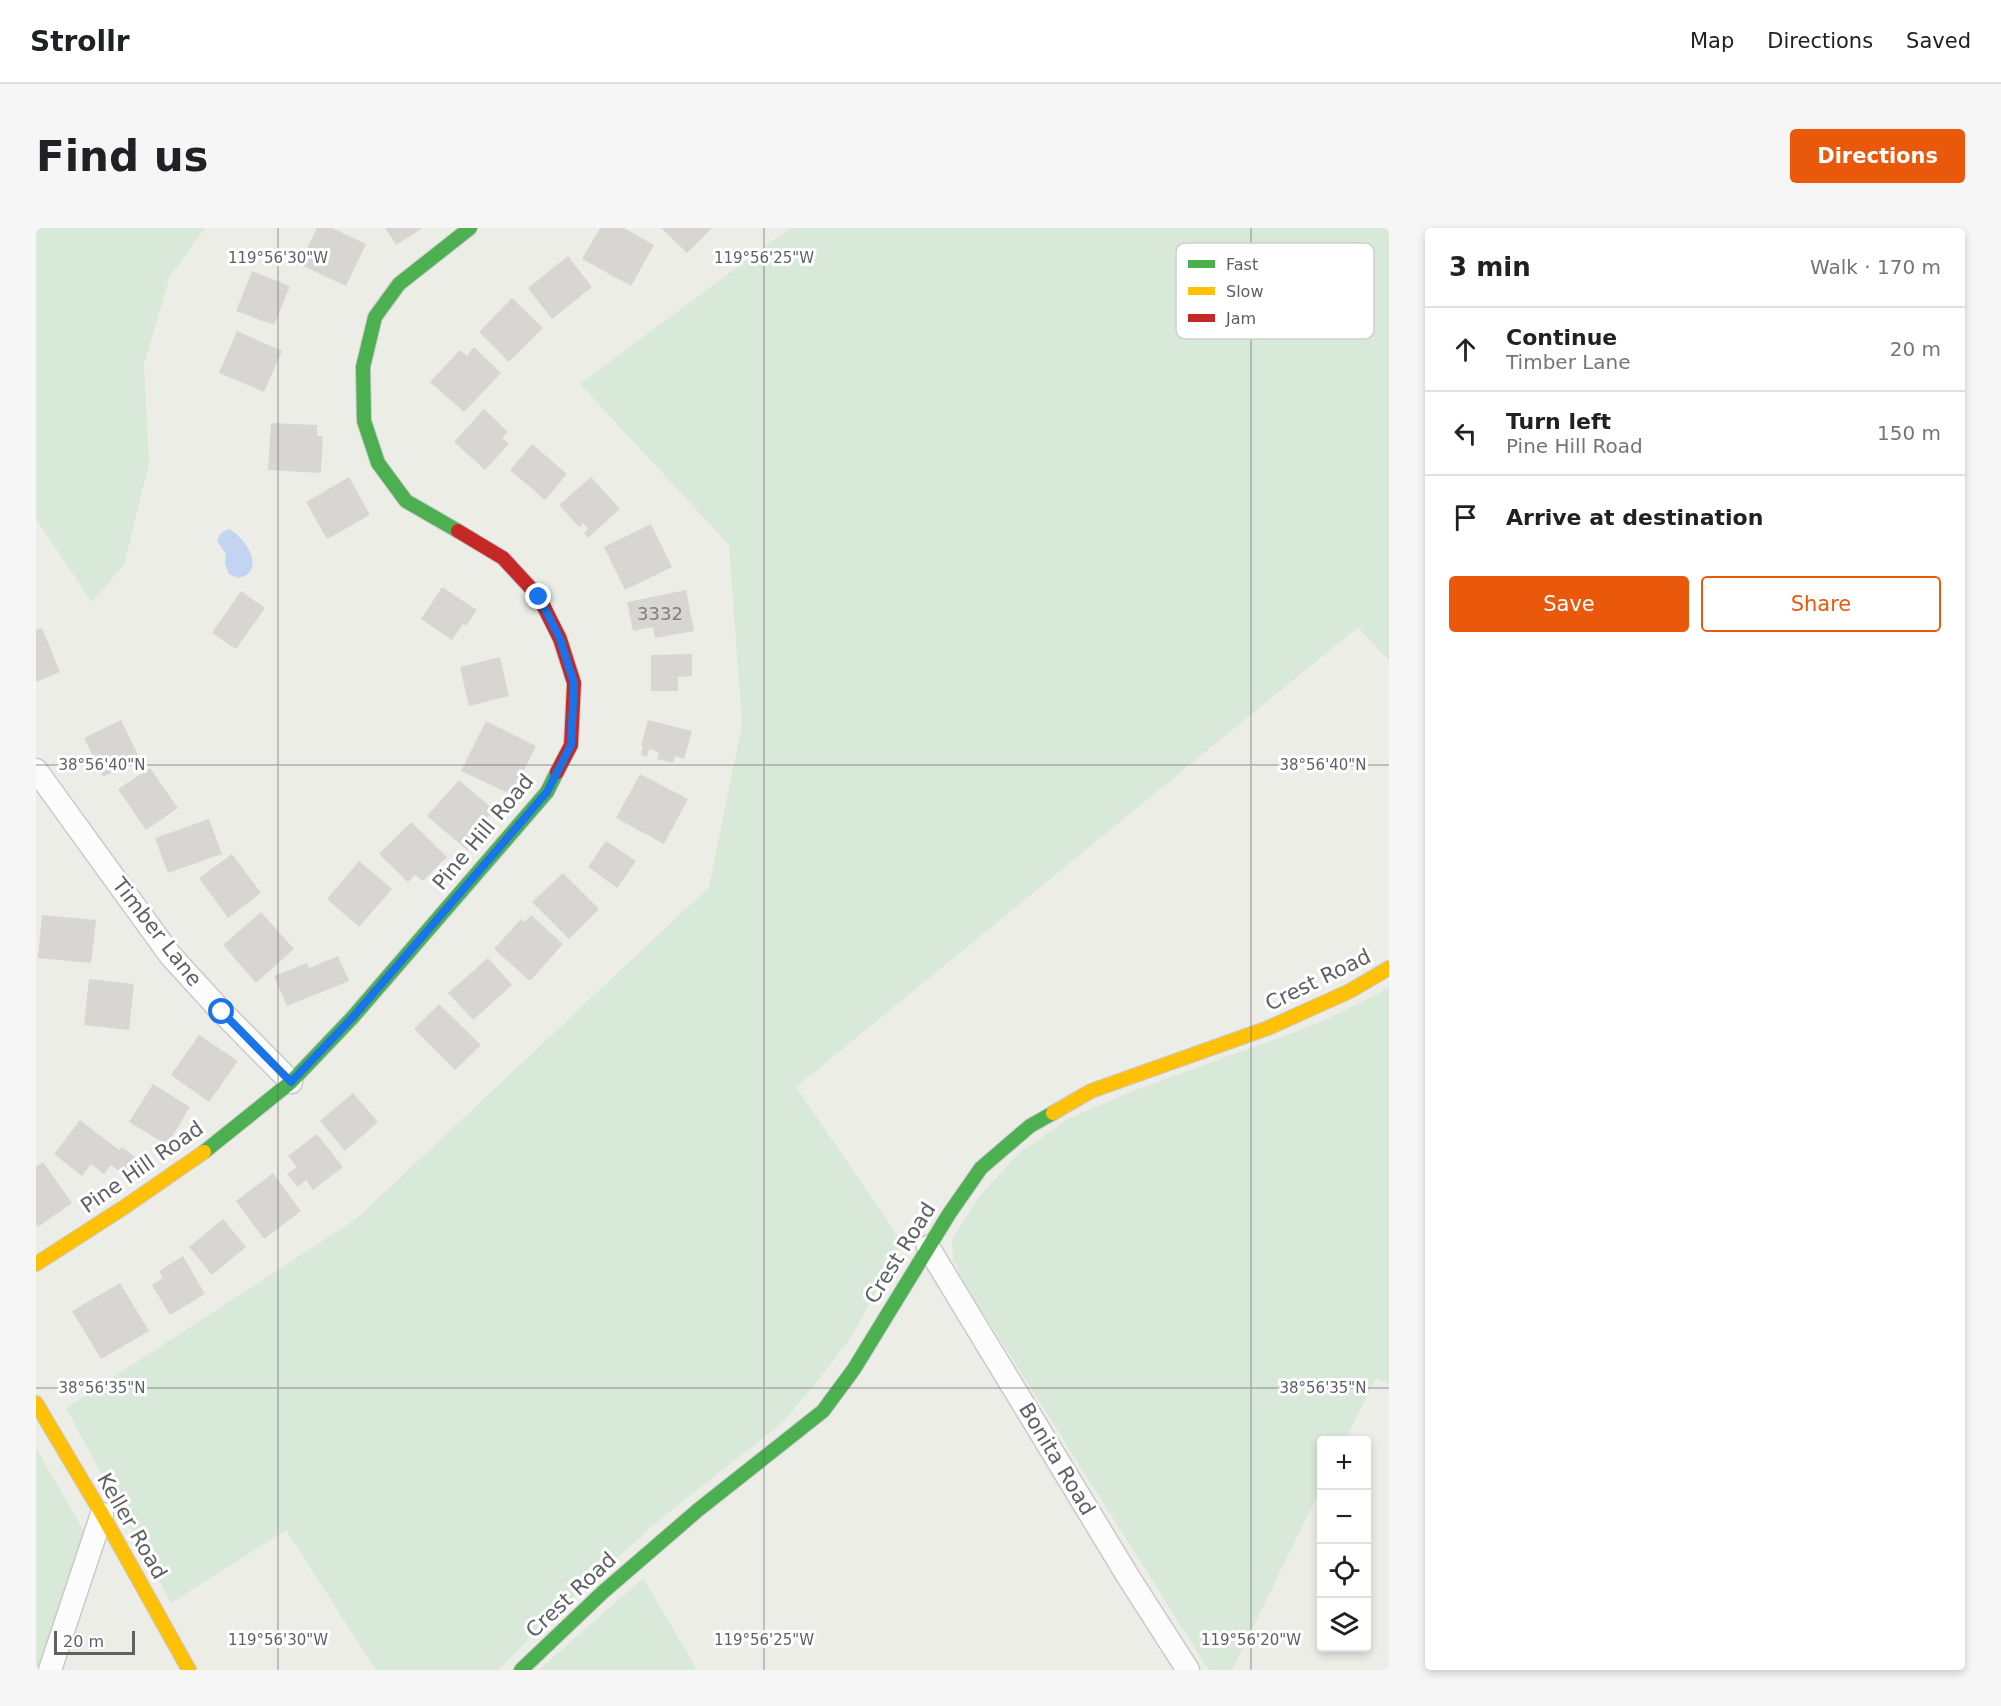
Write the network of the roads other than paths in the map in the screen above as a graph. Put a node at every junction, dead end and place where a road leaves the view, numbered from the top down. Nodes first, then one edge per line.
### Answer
1 (471, 228) edge
2 (36, 770) edge
3 (1389, 968) edge
4 (291, 1082) junction
5 (928, 1247) junction
6 (36, 1264) edge
7 (36, 1403) edge
8 (102, 1514) junction
9 (51, 1670) edge
10 (189, 1670) edge
11 (521, 1670) edge
12 (1188, 1670) edge

1 - 4 street, Pine Hill Road
2 - 4 street, Timber Lane
3 - 5 street, Crest Road
4 - 6 street, Pine Hill Road
5 - 11 street, Crest Road
5 - 12 street, Bonita Road
7 - 8 street, Keller Road
8 - 9 street
8 - 10 street, Keller Road

